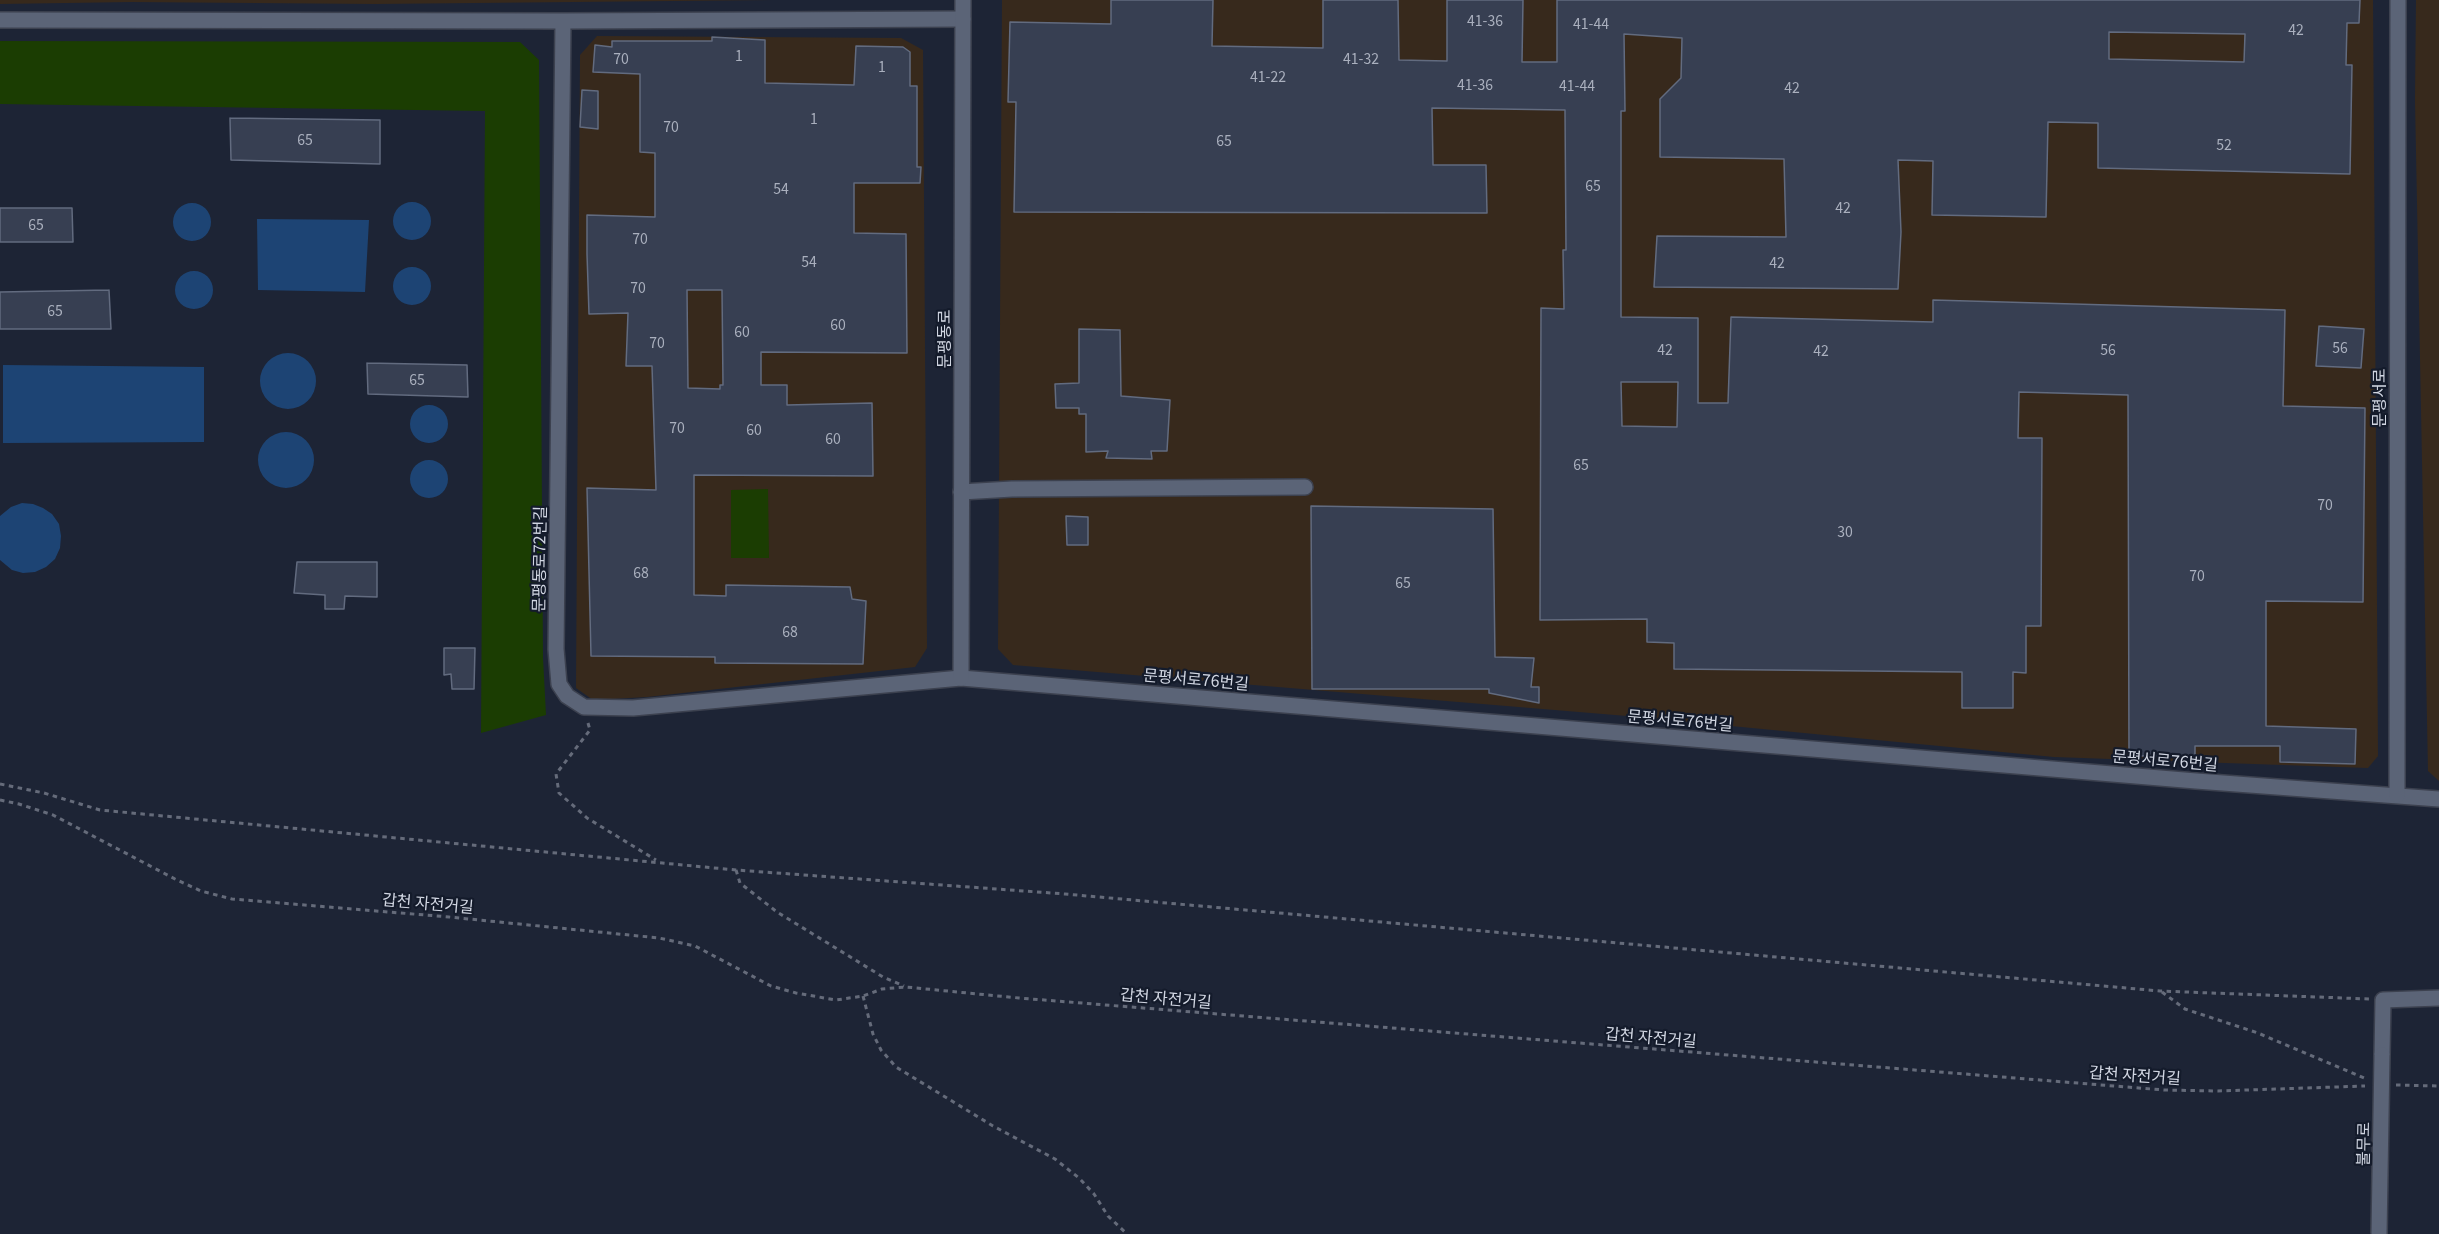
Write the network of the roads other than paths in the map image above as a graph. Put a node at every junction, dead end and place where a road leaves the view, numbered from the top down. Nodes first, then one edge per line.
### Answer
1 (963, 0) edge
2 (2398, 0) edge
3 (963, 19) junction
4 (0, 20) edge
5 (563, 21) junction
6 (1305, 488) dead end
7 (961, 492) junction
8 (961, 678) junction
9 (2397, 795) junction
10 (2439, 799) edge
11 (2439, 998) edge
12 (2379, 1234) edge

1 - 3 street, 문평동로
2 - 9 street, 문평서로
3 - 5 street
3 - 7 street, 문평동로
4 - 5 street
5 - 8 street, 문평동로72번길
6 - 7 street
7 - 8 street, 문평동로
8 - 9 street, 문평서로76번길
9 - 10 street, 문평서로76번길
11 - 12 street, 불무로, bridge

